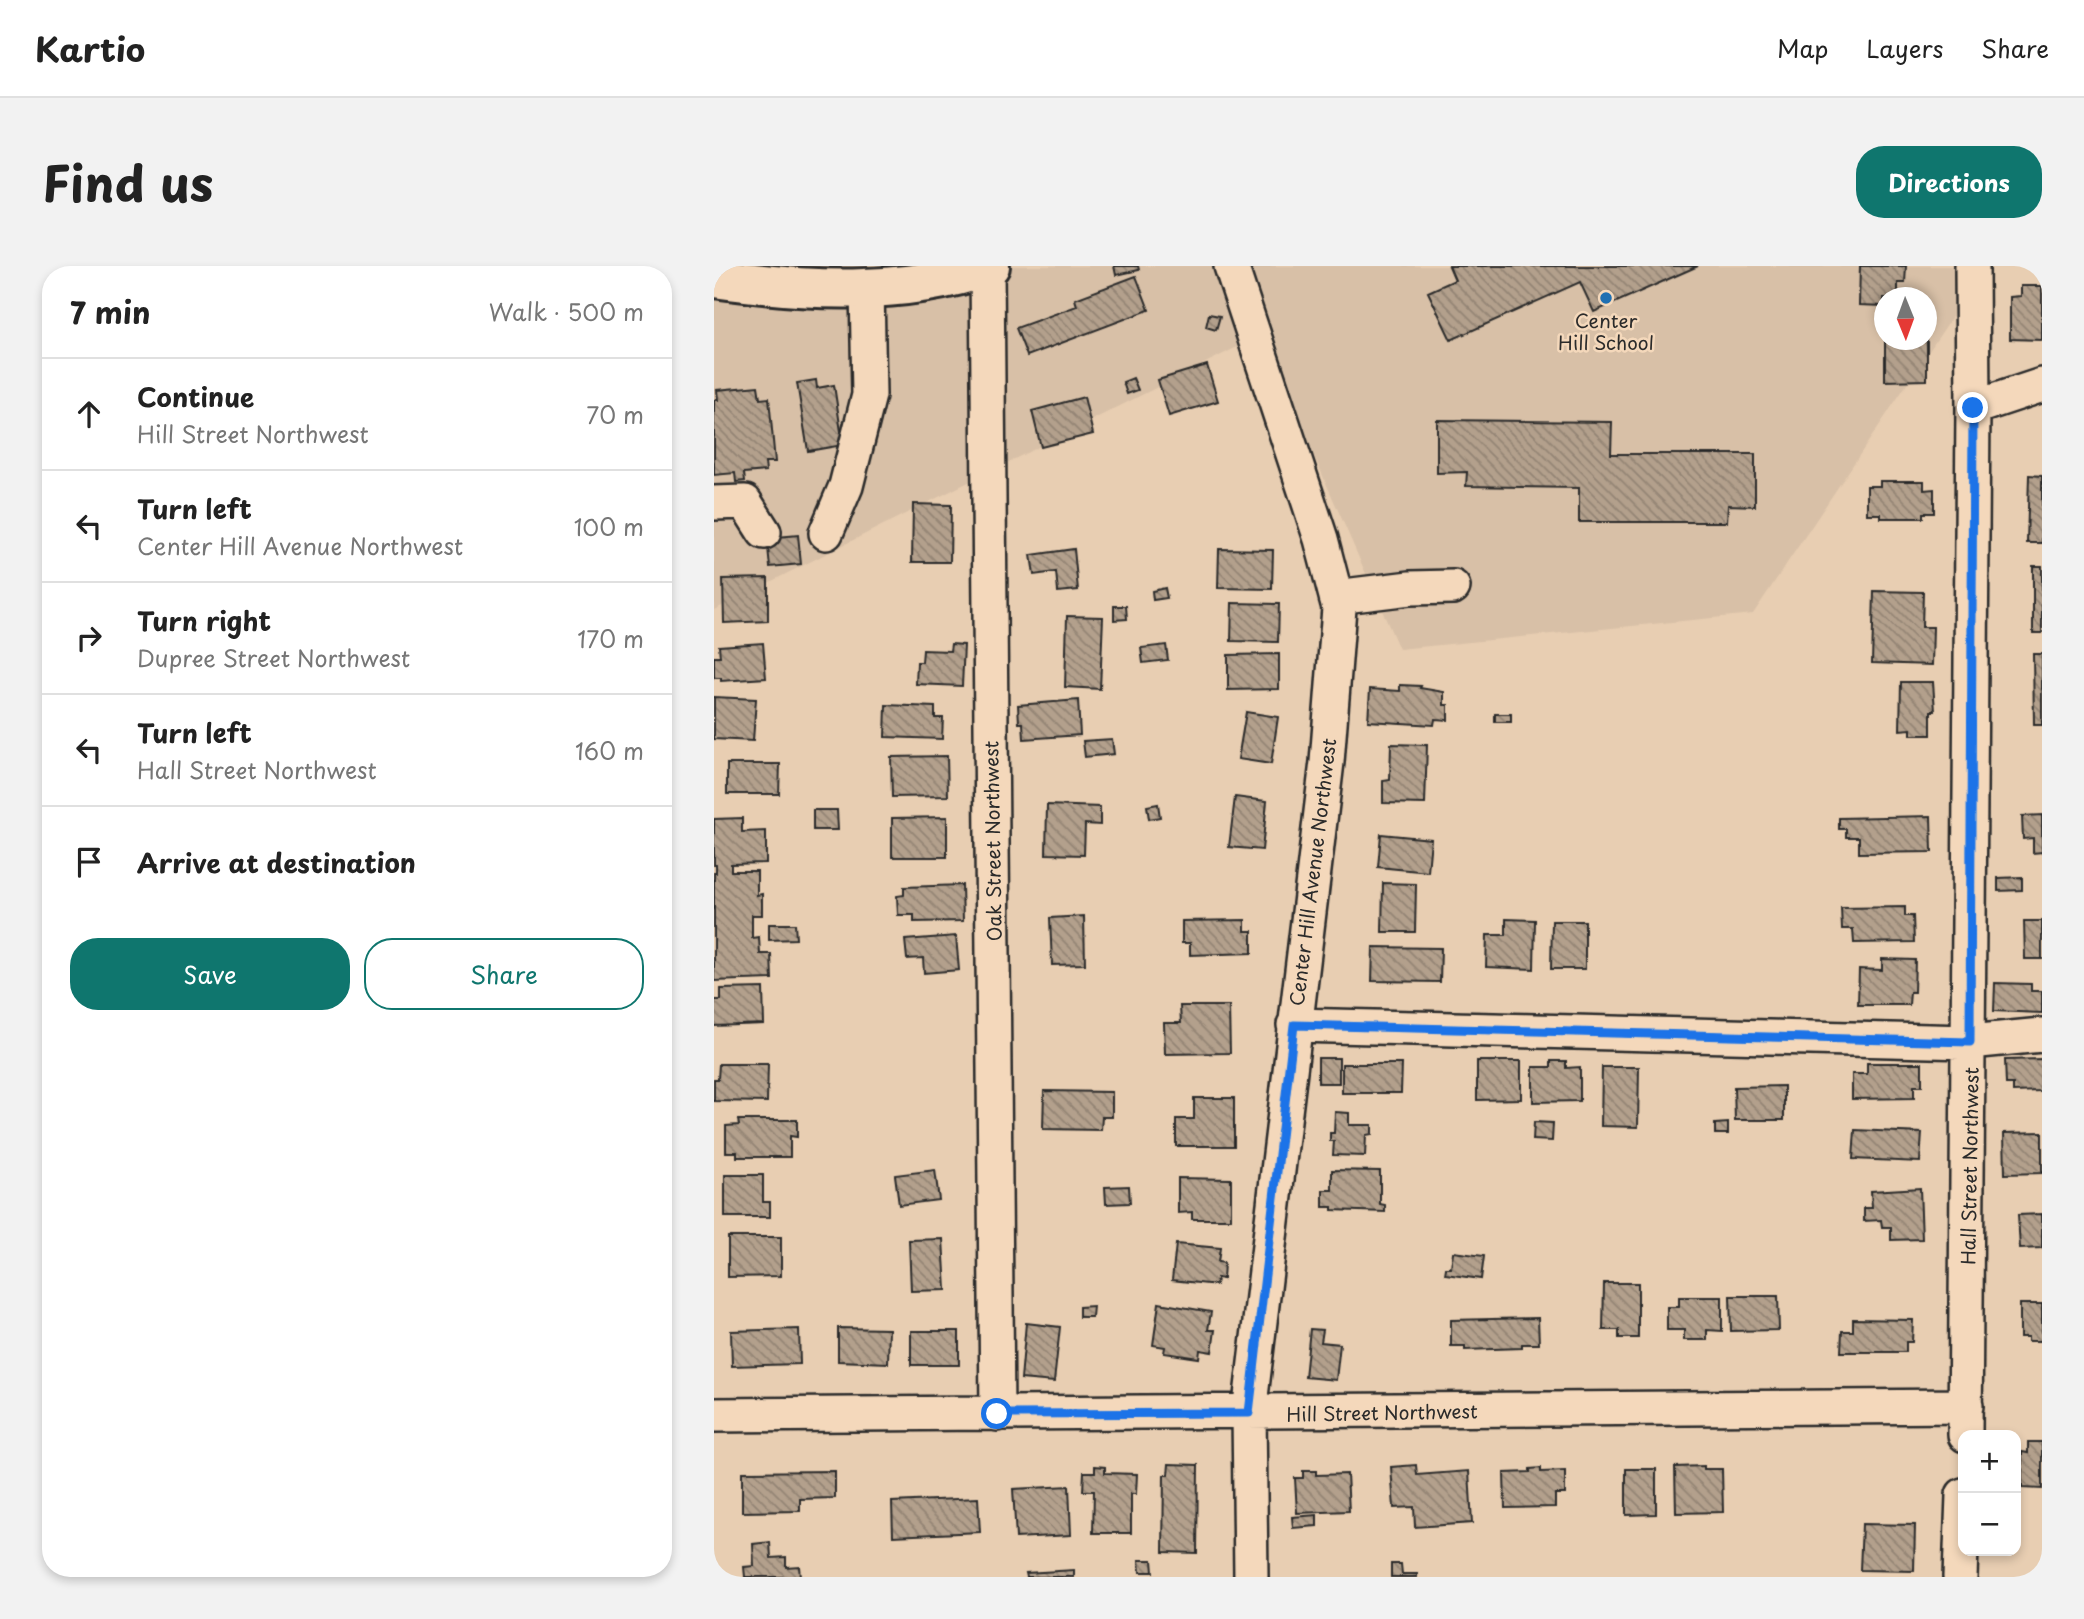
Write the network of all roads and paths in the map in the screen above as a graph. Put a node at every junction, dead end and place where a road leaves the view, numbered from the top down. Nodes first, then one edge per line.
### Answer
1 (1231, 266) edge
2 (1972, 266) edge
3 (989, 267) edge
4 (754, 275) edge
5 (714, 278) edge
6 (867, 287) junction
7 (2042, 385) edge
8 (1973, 408) junction
9 (714, 503) edge
10 (764, 532) dead end
11 (826, 533) dead end
12 (1453, 587) dead end
13 (1336, 597) junction
14 (1294, 1025) junction
15 (2042, 1035) edge
16 (1970, 1042) junction
17 (1249, 1413) junction
18 (997, 1414) junction
19 (714, 1415) edge
20 (1966, 1421) edge
21 (1961, 1556) edge
22 (1251, 1577) edge
23 (1960, 1577) edge

1 - 13 street, Center Hill Avenue Northwest
2 - 8 street, Hall Street Northwest
3 - 6 main road
3 - 18 street, Oak Street Northwest
4 - 5 main road
4 - 6 main road
6 - 11 street
7 - 8 street
8 - 16 street, Hall Street Northwest
9 - 10 street
12 - 13 street
13 - 14 street, Center Hill Avenue Northwest
14 - 16 street
14 - 17 street, Center Hill Avenue Northwest
15 - 16 street
16 - 20 street, Hall Street Northwest
17 - 18 street, Hill Street Northwest
17 - 20 street, Hill Street Northwest
17 - 22 street, Center Hill Avenue Northwest
18 - 19 street, Hill Street Northwest
21 - 23 street

